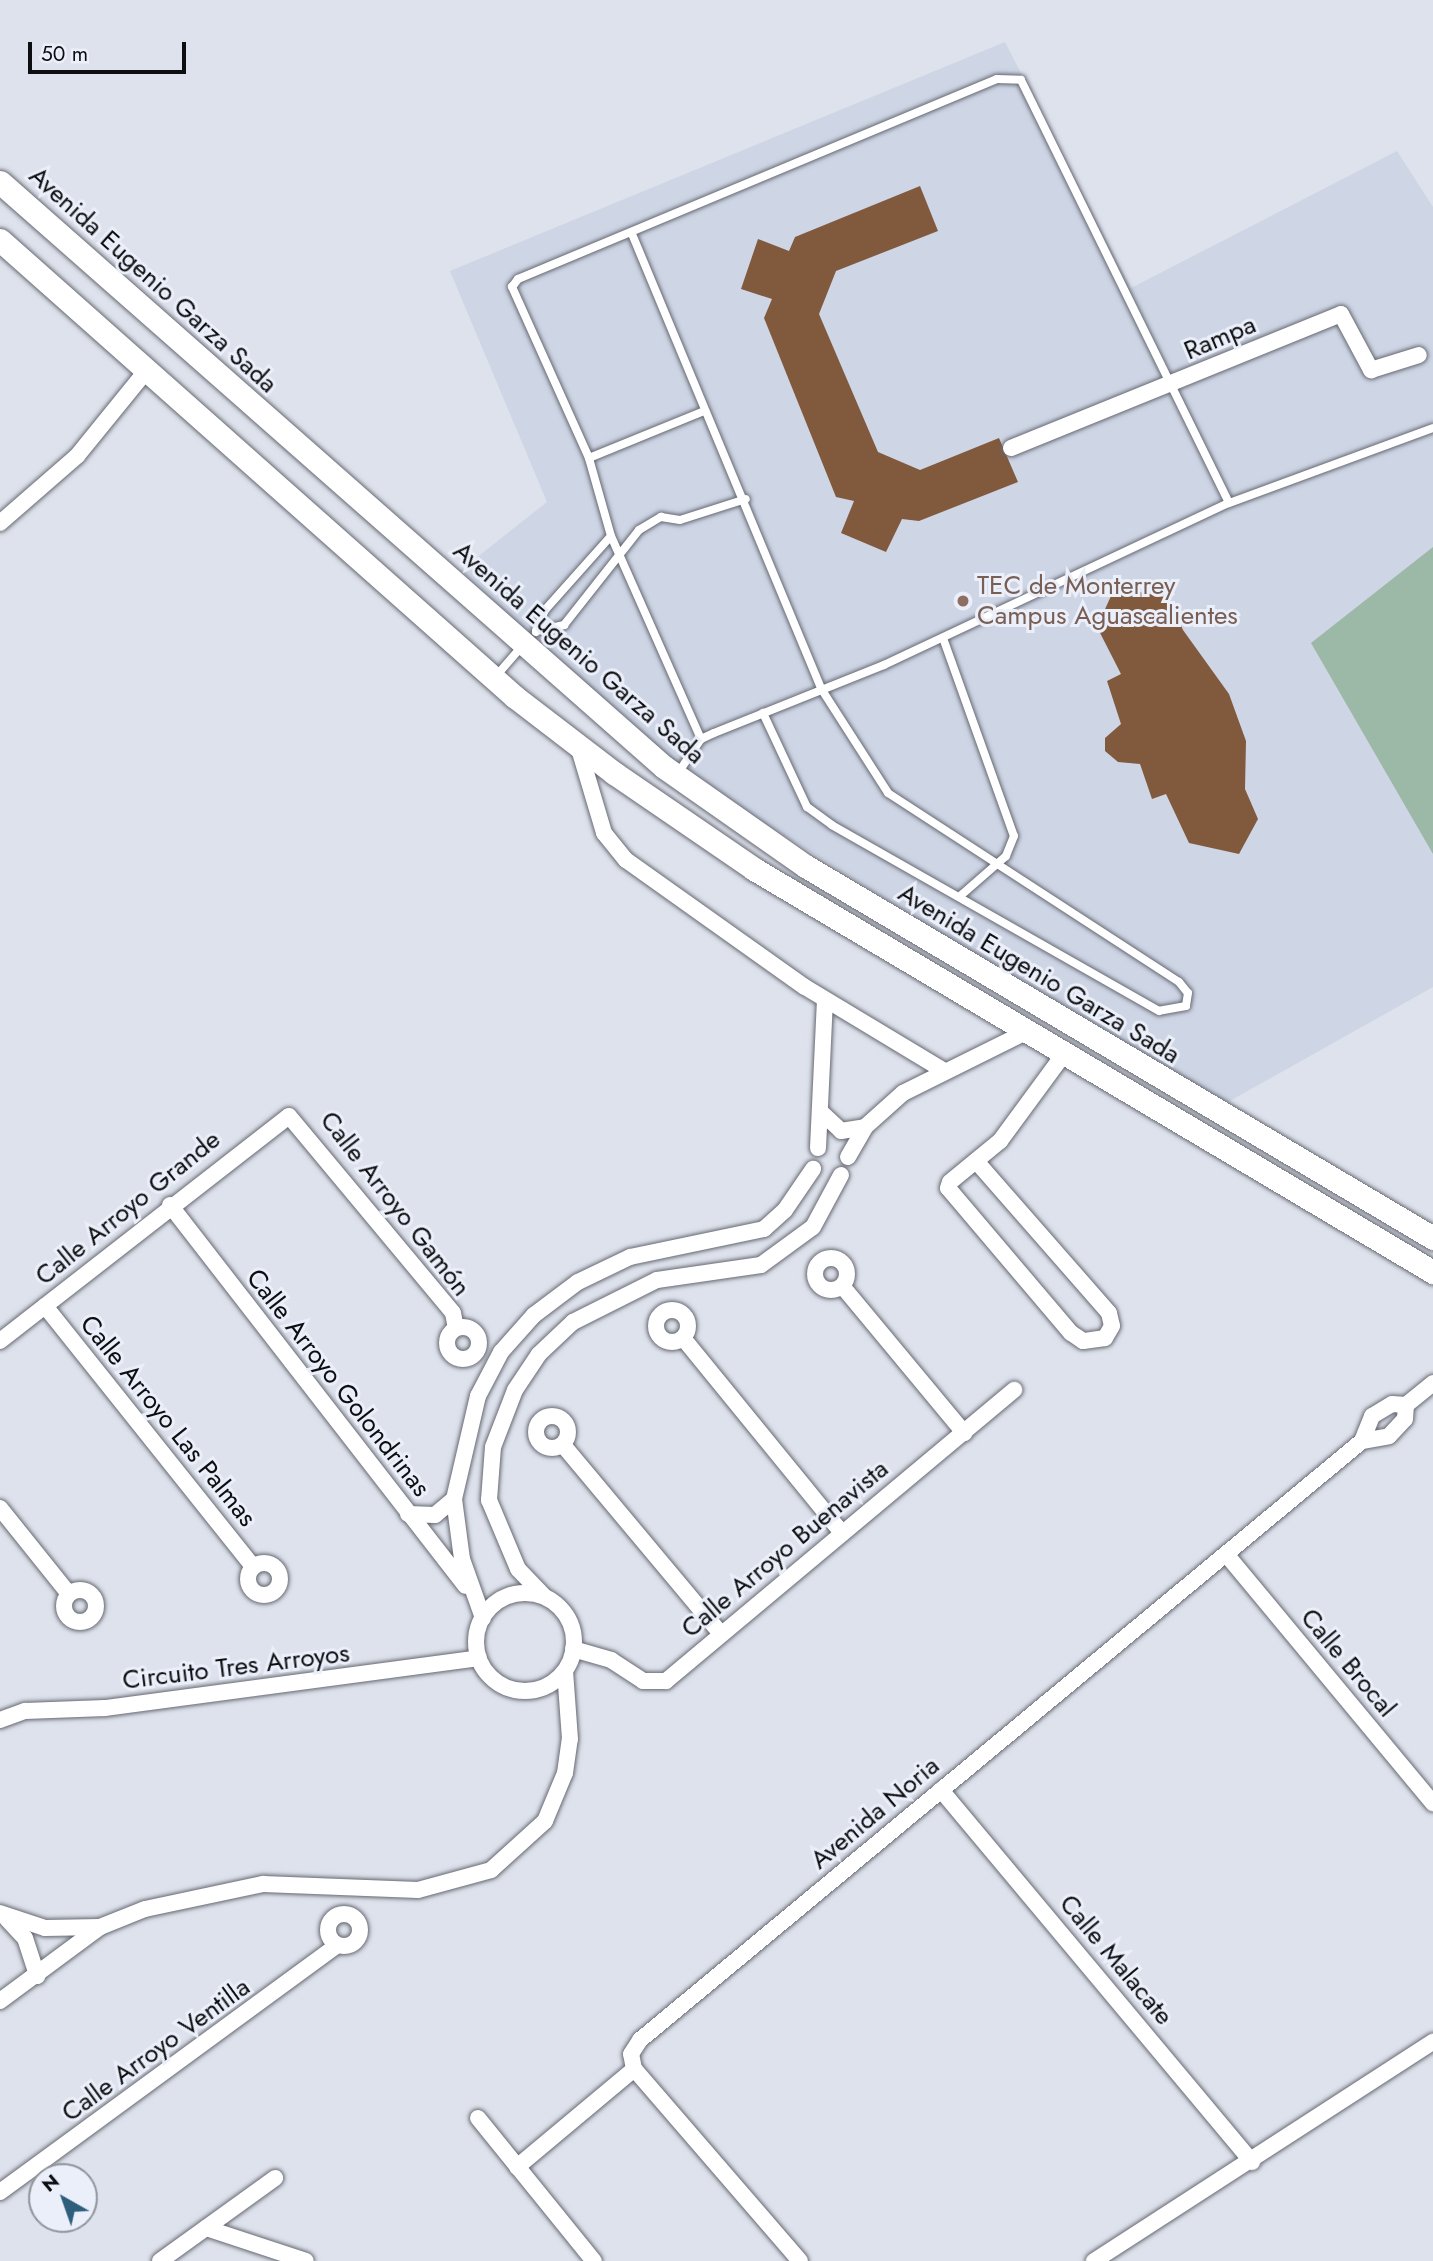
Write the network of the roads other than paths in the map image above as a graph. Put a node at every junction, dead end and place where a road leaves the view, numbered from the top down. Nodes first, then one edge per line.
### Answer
1 (0, 182) edge
2 (632, 234) junction
3 (0, 240) edge
4 (1419, 355) dead end
5 (146, 371) junction
6 (1171, 385) junction
7 (705, 411) junction
8 (1433, 428) edge
9 (1011, 448) dead end
10 (589, 458) junction
11 (746, 499) junction
12 (1229, 503) junction
13 (0, 523) edge
14 (611, 536) junction
15 (619, 554) junction
16 (530, 637) junction
17 (943, 638) junction
18 (495, 679) junction
19 (822, 690) junction
20 (764, 713) junction
21 (701, 739) junction
22 (576, 745) junction
23 (676, 776) junction
24 (995, 867) junction
25 (959, 897) junction
26 (825, 1000) junction
27 (1026, 1032) junction
28 (1063, 1054) junction
29 (944, 1071) junction
30 (822, 1113) junction
31 (289, 1116) joint
32 (864, 1127) junction
33 (818, 1148) dead end
34 (848, 1157) dead end
35 (976, 1161) junction
36 (813, 1169) dead end
37 (841, 1175) dead end
38 (170, 1205) junction
39 (1433, 1238) edge
40 (1433, 1272) edge
41 (843, 1287) dead end
42 (45, 1306) junction
43 (456, 1328) dead end
44 (683, 1338) dead end
45 (0, 1341) edge
46 (1433, 1383) edge
47 (1014, 1390) dead end
48 (1406, 1405) junction
49 (964, 1433) junction
50 (1362, 1441) junction
51 (564, 1445) dead end
52 (454, 1499) junction
53 (0, 1508) edge
54 (408, 1514) junction
55 (842, 1532) junction
56 (1226, 1554) junction
57 (253, 1567) dead end
58 (470, 1590) junction
59 (69, 1594) dead end
60 (544, 1596) junction
61 (483, 1618) junction
62 (720, 1633) junction
63 (573, 1649) junction
64 (479, 1658) junction
65 (565, 1671) junction
66 (0, 1720) edge
67 (941, 1790) junction
68 (1433, 1803) edge
69 (4, 1916) edge
70 (100, 1927) junction
71 (337, 1945) dead end
72 (37, 1976) junction
73 (0, 2001) edge
74 (1433, 2042) edge
75 (634, 2069) junction
76 (478, 2119) dead end
77 (1252, 2162) junction
78 (517, 2166) junction
79 (275, 2178) dead end
80 (0, 2192) edge
81 (206, 2228) junction
82 (160, 2261) edge
83 (306, 2261) edge
84 (594, 2261) edge
85 (800, 2261) edge
86 (1094, 2261) edge

1 - 16 main road, Avenida Eugenio Garza Sada
2 - 6 lane
2 - 7 lane
2 - 10 lane
3 - 5 main road
4 - 6 street, Rampa
5 - 13 street
5 - 18 main road
6 - 9 street, Rampa
6 - 12 lane
7 - 10 lane
7 - 11 lane
8 - 12 lane
10 - 14 lane
11 - 15 lane
11 - 19 lane
12 - 17 lane
14 - 15 lane
14 - 16 lane
15 - 16 lane
15 - 21 lane
16 - 18 lane
16 - 23 main road, Avenida Eugenio Garza Sada
17 - 19 lane
17 - 24 lane
18 - 22 main road
19 - 20 lane
19 - 24 lane
20 - 21 lane
20 - 25 lane
21 - 23 lane
22 - 26 street
22 - 27 main road
23 - 39 main road, Avenida Eugenio Garza Sada
24 - 25 lane
24 - 25 lane
26 - 29 street
26 - 30 street
27 - 28 main road
27 - 29 street
28 - 35 street
28 - 40 main road
29 - 32 street
30 - 32 street
30 - 33 street
31 - 38 street, Calle Arroyo Grande
31 - 43 street, Calle Arroyo Gamón
32 - 34 street
35 - 35 street
36 - 52 street
37 - 60 street
38 - 42 street, Calle Arroyo Grande
38 - 54 street, Calle Arroyo Golondrinas
41 - 49 street
42 - 45 street, Calle Arroyo Grande
42 - 57 street, Calle Arroyo Las Palmas
44 - 55 street
46 - 48 street, Avenida Noria
47 - 49 street, Calle Arroyo Buenavista
48 - 50 street, Avenida Noria
48 - 50 street, Avenida Noria
49 - 55 street, Calle Arroyo Buenavista
50 - 56 street, Avenida Noria
51 - 62 street
52 - 54 street
52 - 58 street
53 - 59 street
54 - 58 street, Calle Arroyo Golondrinas
55 - 62 street, Calle Arroyo Buenavista
56 - 67 street, Avenida Noria
56 - 68 street, Calle Brocal
58 - 61 street
60 - 61 street
60 - 63 street
61 - 64 street
62 - 63 street, Calle Arroyo Buenavista
63 - 65 street
64 - 65 street
64 - 66 street, Circuito Tres Arroyos
65 - 70 street
67 - 75 street, Avenida Noria
67 - 77 street, Calle Malacate
69 - 70 street
69 - 72 street
70 - 72 street
71 - 80 street, Calle Arroyo Ventilla
72 - 73 street
74 - 77 street
75 - 78 street
75 - 85 street
76 - 78 street
77 - 86 street
78 - 84 street
79 - 81 street
81 - 82 street
81 - 83 street

